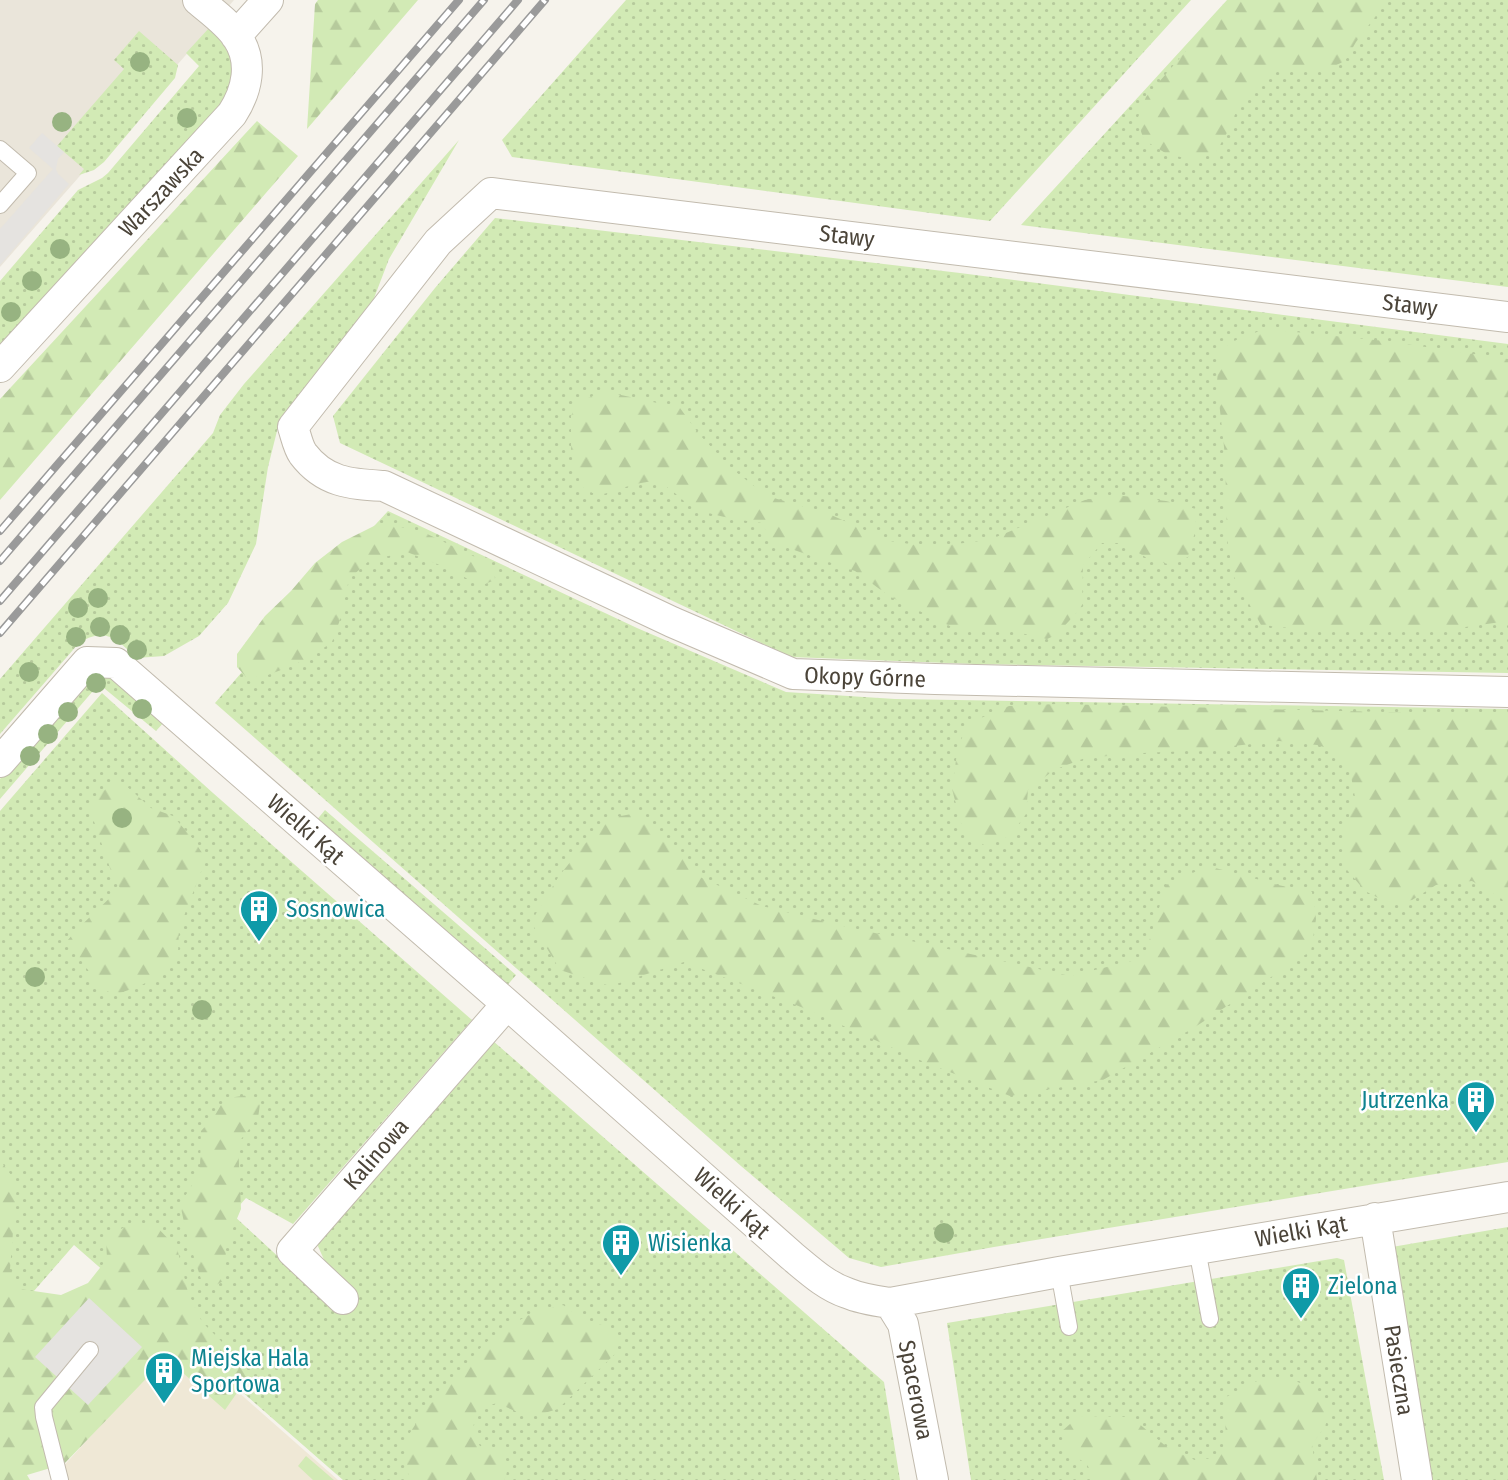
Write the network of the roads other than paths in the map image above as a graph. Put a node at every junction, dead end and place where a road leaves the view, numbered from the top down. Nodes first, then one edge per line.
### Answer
1 (198, 0) edge
2 (268, 0) edge
3 (236, 36) junction
4 (0, 149) edge
5 (0, 205) edge
6 (1508, 317) edge
7 (0, 367) edge
8 (293, 427) joint
9 (1508, 692) edge
10 (0, 762) edge
11 (507, 1004) junction
12 (1508, 1197) edge
13 (1375, 1218) junction
14 (1197, 1249) junction
15 (1059, 1272) junction
16 (343, 1299) dead end
17 (890, 1303) junction
18 (1210, 1319) dead end
19 (1069, 1327) dead end
20 (90, 1350) dead end
21 (60, 1480) edge
22 (933, 1480) edge
23 (1417, 1480) edge

1 - 3 street
2 - 3 street
3 - 7 street, Warszawska
4 - 5 lane
6 - 8 street, Stawy
8 - 9 street, Okopy Górne
10 - 11 street, Wielki Kąt
11 - 16 street, Kalinowa
11 - 17 street, Wielki Kąt
12 - 13 street, Wielki Kąt
13 - 14 street, Wielki Kąt
13 - 23 street, Pasieczna
14 - 15 street, Wielki Kąt
14 - 18 lane
15 - 17 street, Wielki Kąt
15 - 19 lane
17 - 22 street, Spacerowa
20 - 21 lane

